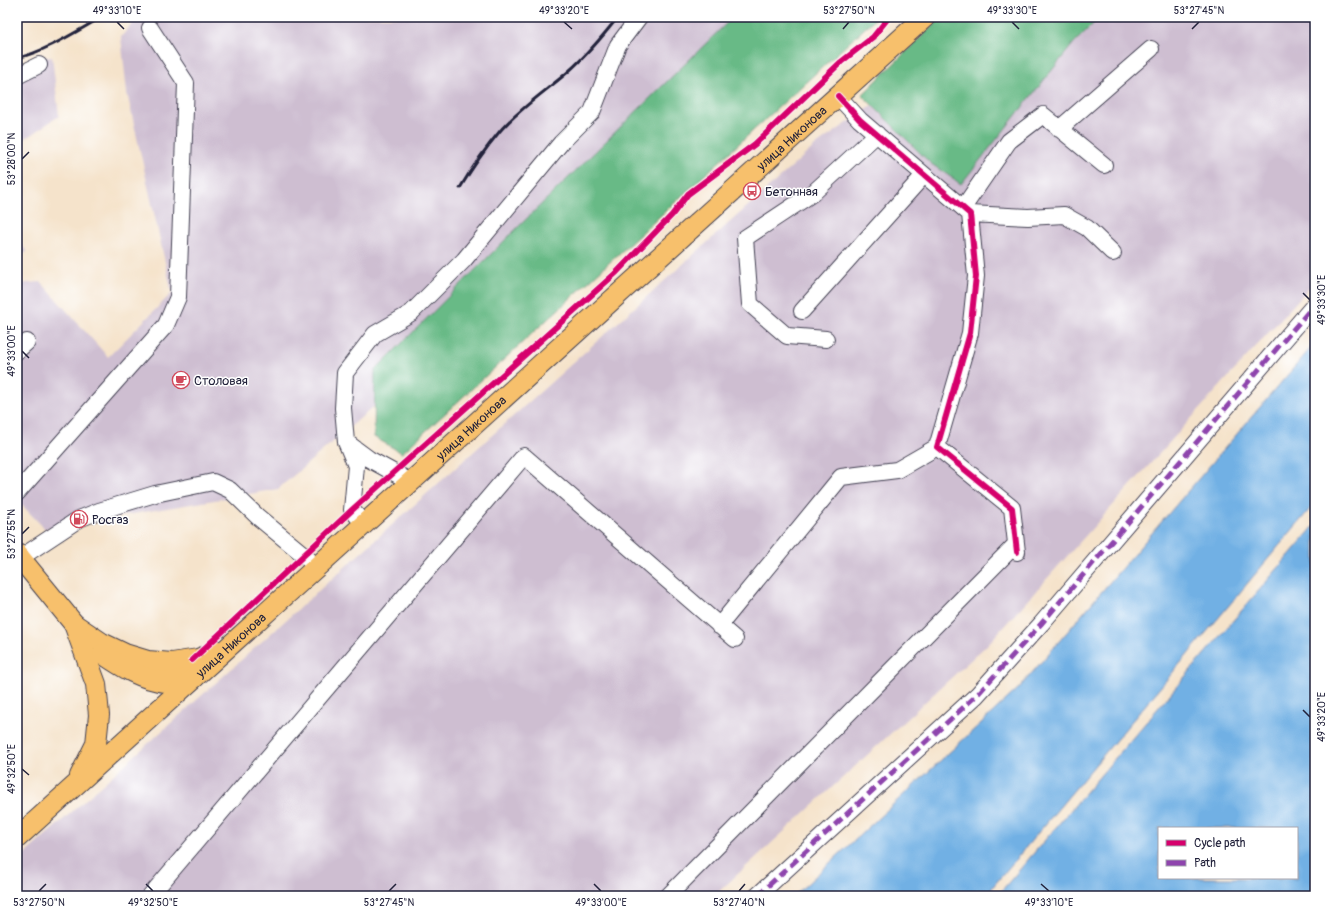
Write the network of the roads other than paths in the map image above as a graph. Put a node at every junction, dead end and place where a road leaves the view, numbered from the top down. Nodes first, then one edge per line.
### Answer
1 (639, 17) edge
2 (926, 17) edge
3 (150, 28) dead end
4 (1151, 49) dead end
5 (39, 65) dead end
6 (17, 76) edge
7 (838, 96) junction
8 (1059, 129) junction
9 (877, 134) junction
10 (1104, 165) dead end
11 (924, 175) junction
12 (966, 211) junction
13 (1113, 253) dead end
14 (1315, 304) edge
15 (802, 311) dead end
16 (826, 339) dead end
17 (346, 442) junction
18 (937, 447) junction
19 (411, 482) junction
20 (17, 493) edge
21 (365, 525) junction
22 (19, 556) edge
23 (317, 568) junction
24 (74, 624) junction
25 (719, 626) junction
26 (735, 639) dead end
27 (226, 649) junction
28 (194, 678) junction
29 (103, 761) junction
30 (75, 786) junction
31 (17, 838) edge
32 (150, 896) edge
33 (668, 896) edge
34 (757, 896) edge

1 - 17 street
2 - 7 main road, улица Никонова
3 - 20 street
4 - 8 street
5 - 6 street
7 - 9 street
7 - 19 main road, улица Никонова
8 - 10 street
8 - 12 street
9 - 11 street
9 - 16 street
11 - 12 street
11 - 15 street
12 - 13 street
12 - 18 street
14 - 34 street
17 - 19 street
17 - 21 street
18 - 25 street
18 - 33 street
19 - 21 main road, улица Никонова
21 - 23 main road, улица Никонова
22 - 23 street
22 - 24 main road
23 - 27 main road, улица Никонова
24 - 27 main road
24 - 28 main road
24 - 29 main road
24 - 30 main road
25 - 26 street
25 - 32 street
27 - 28 main road, улица Никонова
28 - 29 main road, улица Никонова
29 - 30 main road, улица Никонова
30 - 31 main road, улица Никонова

